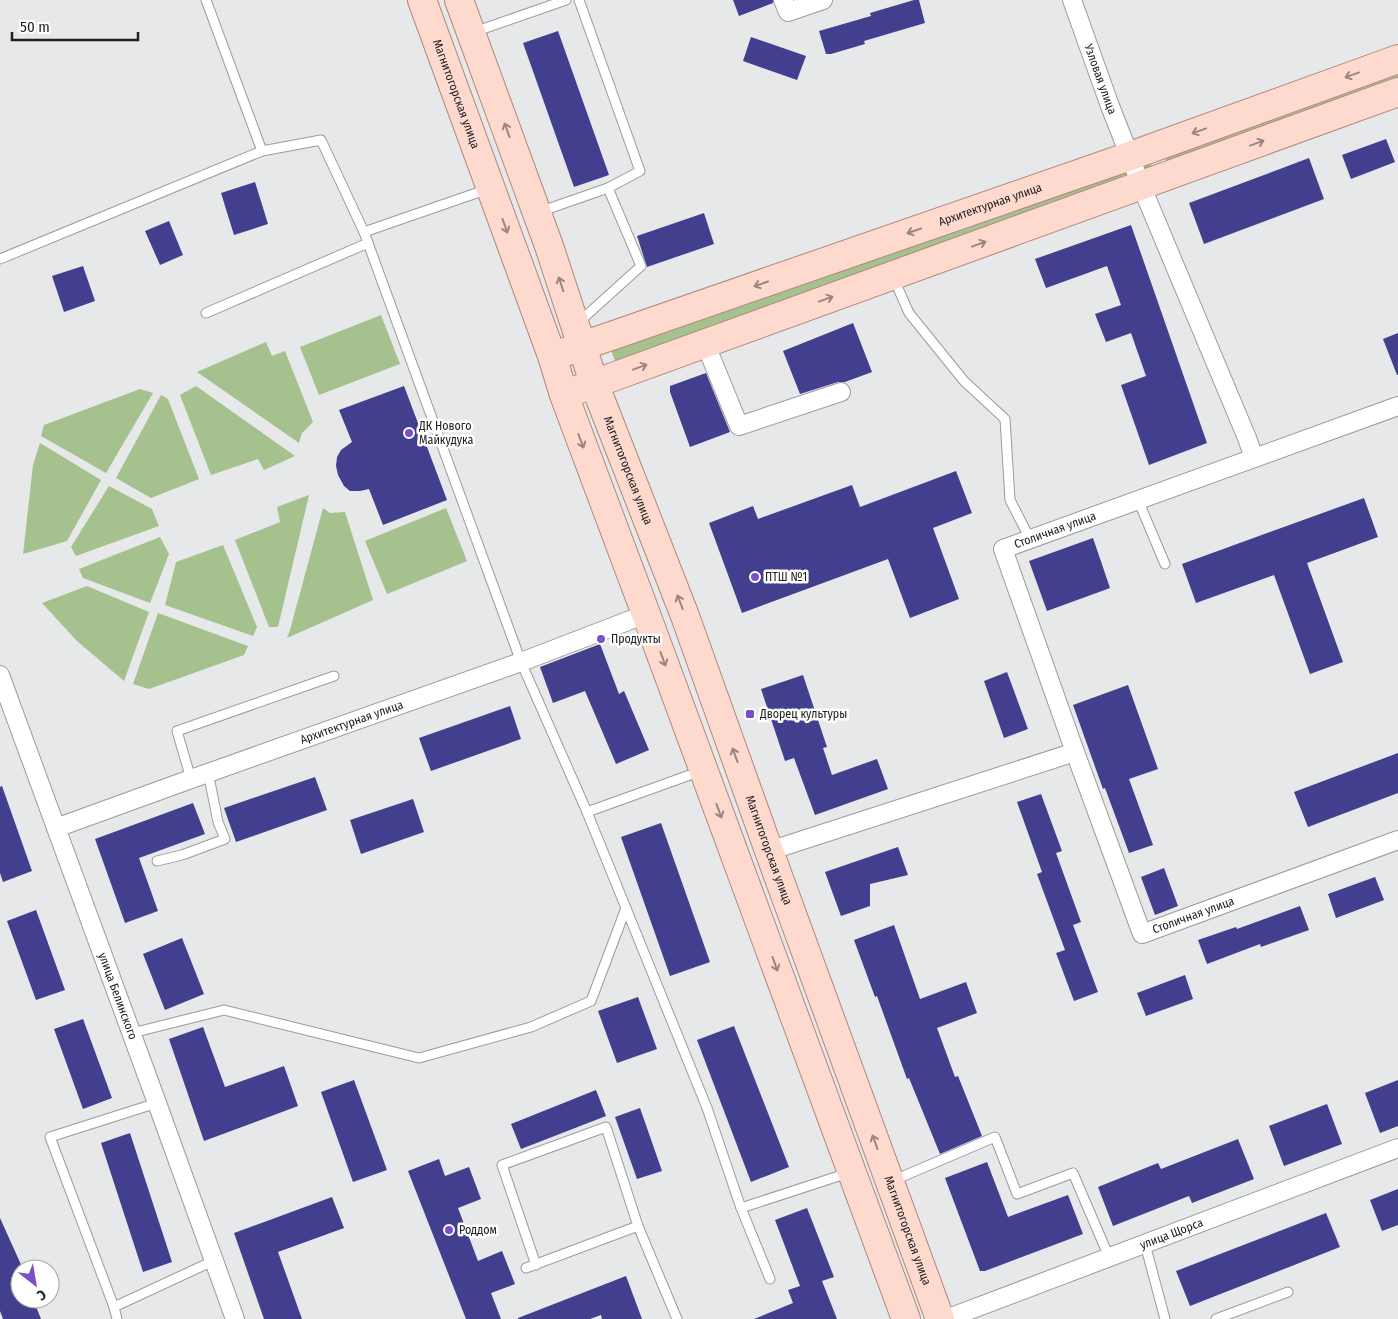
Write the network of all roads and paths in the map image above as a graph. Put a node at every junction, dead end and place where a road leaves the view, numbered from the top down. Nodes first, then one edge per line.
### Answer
1 (206, 0) edge
2 (422, 0) edge
3 (459, 0) edge
4 (566, 0) edge
5 (580, 0) edge
6 (783, 0) edge
7 (824, 0) edge
8 (1072, 0) edge
9 (471, 33) junction
10 (1398, 59) edge
11 (1398, 92) edge
12 (262, 151) junction
13 (1130, 156) junction
14 (1141, 185) junction
15 (491, 188) junction
16 (608, 188) junction
17 (537, 212) junction
18 (364, 232) junction
19 (368, 243) junction
20 (0, 259) edge
21 (892, 276) junction
22 (206, 313) dead end
23 (578, 336) junction
24 (705, 343) junction
25 (552, 356) junction
26 (594, 383) junction
27 (841, 392) dead end
28 (564, 395) junction
29 (1398, 406) edge
30 (1254, 458) junction
31 (1138, 500) junction
32 (1030, 539) junction
33 (1165, 564) dead end
34 (646, 614) junction
35 (521, 662) junction
36 (0, 675) edge
37 (334, 676) dead end
38 (1075, 752) junction
39 (704, 770) junction
40 (208, 772) junction
41 (191, 779) junction
42 (587, 812) junction
43 (56, 828) junction
44 (1397, 843) edge
45 (769, 851) junction
46 (158, 861) dead end
47 (626, 908) junction
48 (132, 1033) junction
49 (158, 1102) junction
50 (1398, 1148) edge
51 (851, 1172) junction
52 (890, 1182) junction
53 (741, 1208) junction
54 (638, 1226) junction
55 (1145, 1244) junction
56 (1109, 1257) junction
57 (213, 1261) junction
58 (536, 1264) junction
59 (526, 1268) dead end
60 (770, 1279) dead end
61 (1288, 1292) dead end
62 (114, 1307) junction
63 (117, 1319) edge
64 (235, 1319) edge
65 (678, 1319) edge
66 (906, 1319) edge
67 (940, 1319) edge
68 (946, 1319) edge
69 (1165, 1319) edge
70 (1216, 1319) edge

1 - 12 lane
2 - 15 main road, Магнитогорская улица
3 - 9 main road, Магнитогорская улица
4 - 9 lane
5 - 16 lane
6 - 7 street
8 - 13 street, Узловая улица
17 -> 9 main road, Магнитогорская улица
10 -> 13 main road, Архитектурная улица
14 -> 11 main road
12 - 18 lane
12 - 20 lane
13 - 14 street
13 -> 23 main road, Архитектурная улица
21 -> 14 main road
14 - 30 street
15 - 18 lane
15 -> 25 main road, Магнитогорская улица
16 - 17 lane
16 - 23 lane
23 -> 17 main road, Магнитогорская улица
18 - 19 lane
19 - 22 lane
19 - 35 lane
24 -> 21 main road
21 - 32 lane
23 - 25 main road
23 - 26 main road, Магнитогорская улица
26 -> 24 main road
24 - 27 street
25 - 28 main road, Магнитогорская улица
26 - 28 main road
45 -> 26 main road, Магнитогорская улица
28 -> 34 main road, Магнитогорская улица
29 - 30 street, Столичная улица
30 - 31 street, Столичная улица
31 - 32 street, Столичная улица
31 - 33 lane
32 - 38 street, Столичная улица
34 - 35 street, Архитектурная улица
34 -> 39 main road, Магнитогорская улица
35 - 40 street, Архитектурная улица
35 - 42 lane
36 - 43 street, улица Белинского
37 - 41 lane
38 - 44 street, Столичная улица
38 - 45 street
39 - 42 lane
39 -> 51 main road, Магнитогорская улица
40 - 41 street, Архитектурная улица
40 - 46 lane
41 - 43 street, Архитектурная улица
42 - 47 lane
43 - 48 street, улица Белинского
52 -> 45 main road, Магнитогорская улица
47 - 48 lane
47 - 53 lane
48 - 49 street, улица Белинского
49 - 57 street, улица Белинского
49 - 62 lane
50 - 55 street, улица Щорса
51 - 53 lane
51 - 66 main road, Магнитогорская улица
52 - 56 lane
52 - 67 main road, Магнитогорская улица
53 - 60 lane
54 - 58 lane
54 - 58 lane
54 - 65 lane
55 - 56 street, улица Щорса
55 - 69 lane
56 - 68 street, улица Щорса
57 - 62 lane
57 - 64 street, улица Белинского
58 - 59 lane
61 - 70 lane
62 - 63 lane

